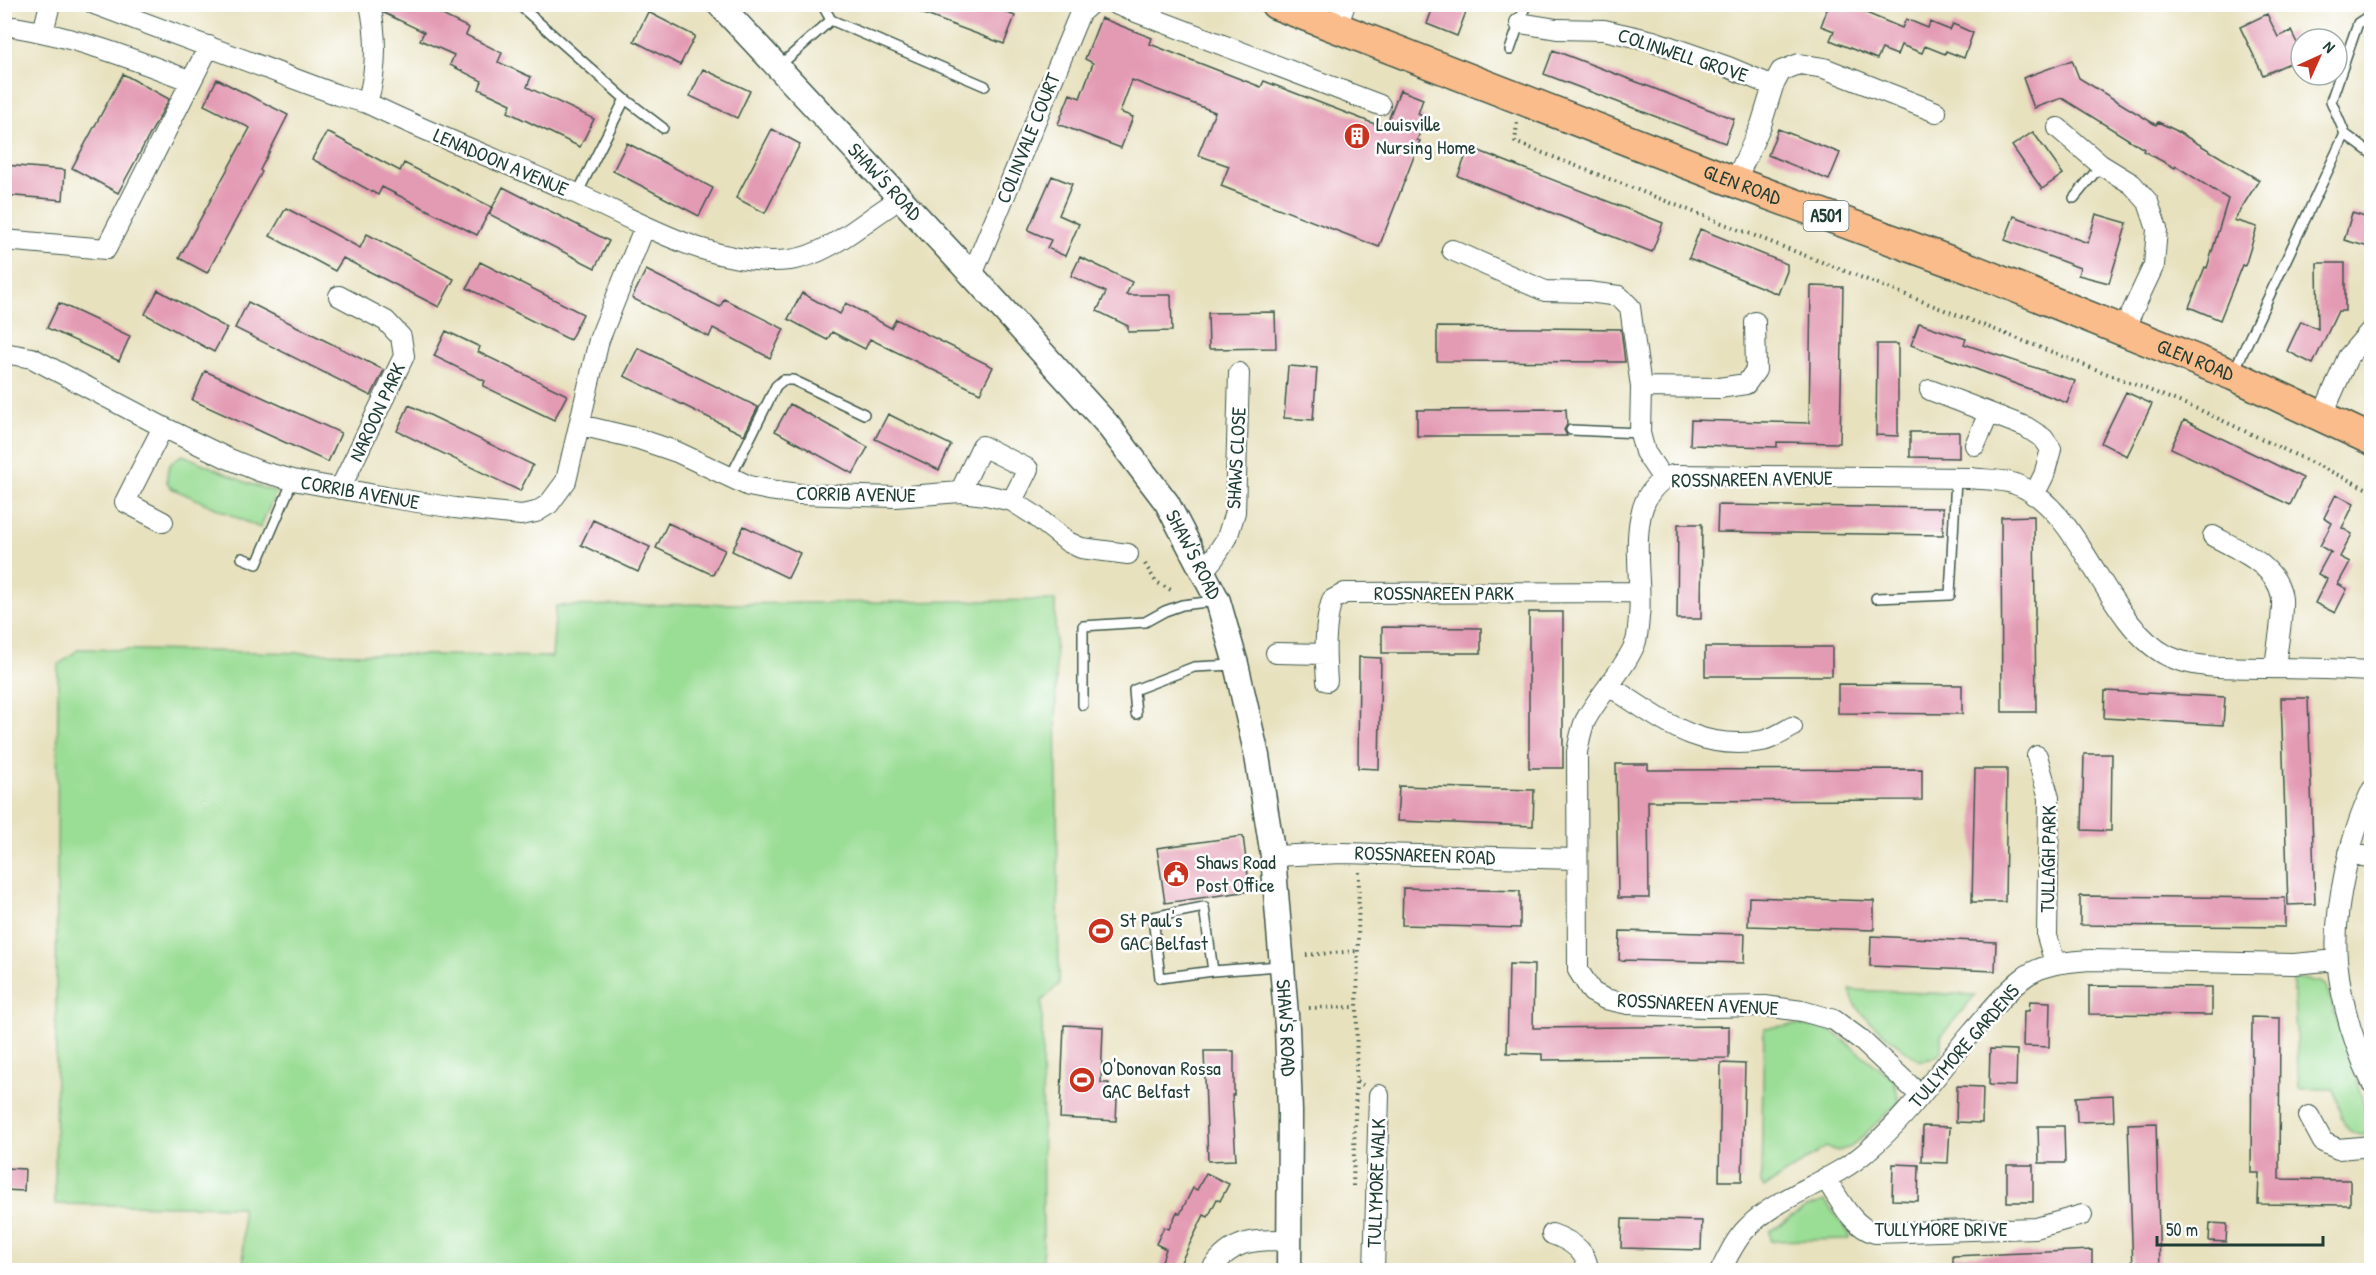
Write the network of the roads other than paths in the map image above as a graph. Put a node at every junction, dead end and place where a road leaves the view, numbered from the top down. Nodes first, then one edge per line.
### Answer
1 (50, 4) edge
2 (94, 4) edge
3 (370, 4) edge
4 (518, 4) edge
5 (719, 4) edge
6 (822, 4) edge
7 (1090, 4) edge
8 (1114, 4) edge
9 (1276, 4) edge
10 (1523, 14) edge
11 (2372, 14) edge
12 (1341, 16) edge
13 (831, 21) junction
14 (15, 27) dead end
15 (43, 32) junction
16 (209, 45) junction
17 (1510, 50) dead end
18 (778, 67) junction
19 (191, 81) junction
20 (985, 86) dead end
21 (1773, 86) junction
22 (625, 99) junction
23 (367, 103) junction
24 (1380, 105) dead end
25 (1936, 112) dead end
26 (663, 128) dead end
27 (2058, 128) dead end
28 (2345, 134) junction
29 (2372, 154) edge
30 (2101, 165) junction
31 (1734, 182) junction
32 (577, 194) junction
33 (899, 196) junction
34 (2074, 198) dead end
35 (645, 226) junction
36 (4, 240) edge
37 (1452, 250) dead end
38 (972, 275) junction
39 (339, 296) dead end
40 (1755, 322) dead end
41 (2372, 329) edge
42 (2123, 331) junction
43 (4, 353) edge
44 (1239, 373) dead end
45 (2233, 375) junction
46 (1641, 387) junction
47 (1930, 390) dead end
48 (1989, 412) junction
49 (864, 414) dead end
50 (2322, 416) junction
51 (580, 425) junction
52 (163, 427) junction
53 (1571, 430) dead end
54 (1640, 433) junction
55 (2372, 440) edge
56 (1975, 445) dead end
57 (730, 478) junction
58 (1956, 478) junction
59 (1663, 479) junction
60 (293, 480) junction
61 (340, 489) junction
62 (960, 492) junction
63 (2034, 495) junction
64 (1012, 501) junction
65 (163, 522) dead end
66 (2213, 536) dead end
67 (1128, 554) road end
68 (242, 558) dead end
69 (1210, 586) junction
70 (1639, 592) junction
71 (1876, 598) dead end
72 (1276, 653) dead end
73 (1325, 654) junction
74 (1236, 664) junction
75 (2275, 668) junction
76 (2372, 671) edge
77 (1328, 681) dead end
78 (1609, 686) junction
79 (1083, 705) dead end
80 (1136, 714) dead end
81 (1792, 727) dead end
82 (2037, 756) dead end
83 (2372, 790) edge
84 (2349, 853) junction
85 (1273, 856) junction
86 (2372, 858) edge
87 (1576, 859) junction
88 (2337, 960) junction
89 (2055, 963) junction
90 (1282, 966) junction
91 (1213, 971) junction
92 (2372, 1083) edge
93 (1379, 1095) road end
94 (1920, 1095) junction
95 (2309, 1116) dead end
96 (2372, 1146) edge
97 (1825, 1178) junction
98 (2082, 1215) dead end
99 (1552, 1234) dead end
100 (1289, 1240) junction
101 (1211, 1270) edge
102 (1289, 1270) edge
103 (1374, 1270) edge
104 (1588, 1270) edge
105 (1721, 1270) edge

1 - 15 street
2 - 16 street, LENADOON AVENUE
3 - 23 street
4 - 22 lane
5 - 18 street, SHAW'S ROAD
6 - 13 lane
7 - 38 street, COLINVALE COURT
8 - 24 street
9 - 12 main road, GLEN ROAD / A501
10 - 17 lane
10 - 21 street, COLINWELL GROVE
11 - 28 lane
12 - 31 main road, GLEN ROAD / A501
13 - 18 lane
13 - 20 lane
14 - 15 street
15 - 19 street
16 - 19 street
16 - 23 street, LENADOON AVENUE
18 - 33 street, SHAW'S ROAD
19 - 36 street
21 - 25 street, COLINWELL GROVE
21 - 31 street, COLINWELL GROVE
22 - 26 lane
22 - 32 lane
23 - 32 street, LENADOON AVENUE
27 - 30 street
28 - 29 lane
28 - 45 lane
30 - 34 lane
30 - 42 street
31 - 42 main road, GLEN ROAD / A501
32 - 35 street, LENADOON AVENUE
33 - 35 street, LENADOON AVENUE
33 - 38 street, SHAW'S ROAD
35 - 51 street, CORRIB AVENUE
37 - 46 street
38 - 69 street, SHAW'S ROAD
39 - 61 street, NAROON PARK
40 - 46 street
41 - 50 street
42 - 45 main road, GLEN ROAD / A501
43 - 52 street, CORRIB AVENUE
44 - 69 street, SHAWS CLOSE
45 - 50 main road, GLEN ROAD / A501
46 - 54 street
47 - 48 street
48 - 56 street
48 - 63 street
49 - 57 lane
50 - 55 main road, GLEN ROAD / A501
51 - 57 street, CORRIB AVENUE
51 - 61 street, CORRIB AVENUE
52 - 60 street, CORRIB AVENUE
52 - 65 street
53 - 54 lane
54 - 59 street
57 - 62 street, CORRIB AVENUE
58 - 59 street, ROSSNAREEN AVENUE
58 - 63 street, ROSSNAREEN AVENUE
58 - 71 lane
59 - 70 street, ROSSNAREEN AVENUE
60 - 61 street, CORRIB AVENUE
60 - 68 lane
62 - 64 street, CORRIB AVENUE
62 - 64 street
63 - 75 street, ROSSNAREEN AVENUE
64 - 67 street, CORRIB AVENUE
66 - 75 street
69 - 74 street, SHAW'S ROAD
69 - 79 lane
70 - 73 street, ROSSNAREEN PARK
70 - 78 street, ROSSNAREEN AVENUE
72 - 73 street
73 - 77 street, ROSSNAREEN PARK
74 - 80 lane
74 - 85 street, SHAW'S ROAD
75 - 76 street, ROSSNAREEN AVENUE
78 - 81 street
78 - 87 street, ROSSNAREEN AVENUE
82 - 89 street, TULLAGH PARK
83 - 84 street
84 - 86 street
84 - 88 street
85 - 87 street, ROSSNAREEN ROAD
85 - 90 street, SHAW'S ROAD
87 - 94 street, ROSSNAREEN AVENUE
88 - 89 street, TULLYMORE GARDENS
88 - 92 street
89 - 94 street, TULLYMORE GARDENS
90 - 91 lane
90 - 100 street, SHAW'S ROAD
91 - 91 lane
93 - 103 street, TULLYMORE WALK
94 - 97 street, TULLYMORE GARDENS
95 - 96 street
97 - 98 street, TULLYMORE DRIVE
97 - 105 street, TULLYMORE GARDENS
99 - 104 street
100 - 101 street
100 - 102 street, SHAW'S ROAD

